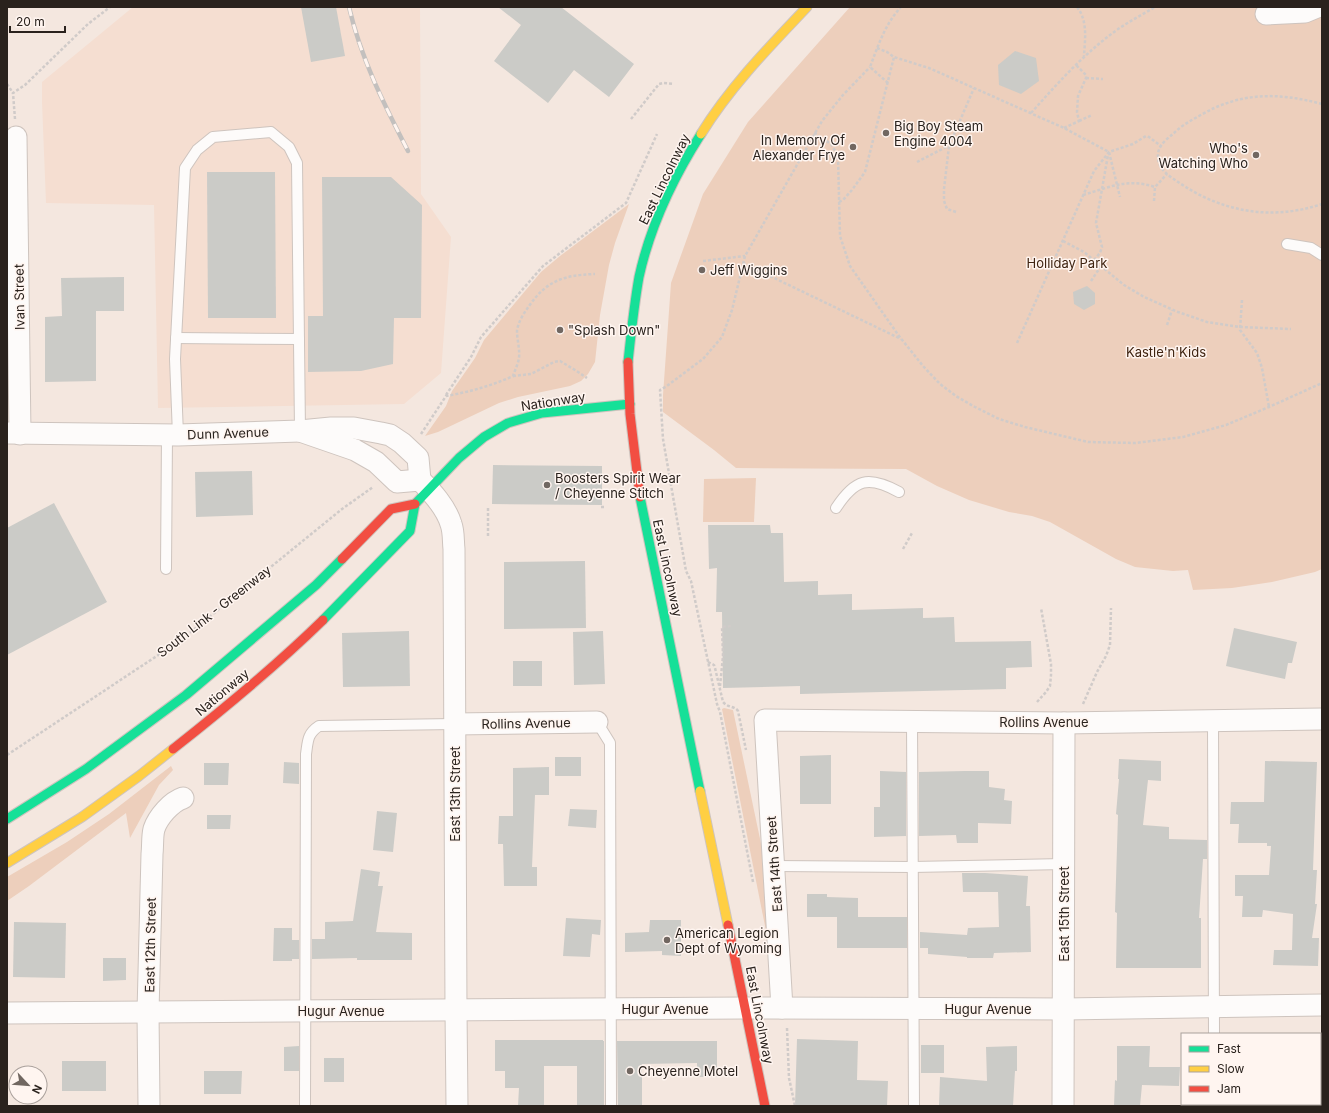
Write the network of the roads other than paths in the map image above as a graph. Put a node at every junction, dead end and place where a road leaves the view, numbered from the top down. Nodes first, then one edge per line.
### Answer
1 (807, 7) edge
2 (1316, 7) edge
3 (1266, 14) dead end
4 (16, 137) road end
5 (1287, 244) dead end
6 (1322, 255) edge
7 (176, 338) junction
8 (299, 339) junction
9 (630, 404) junction
10 (300, 431) junction
11 (14, 433) edge
12 (172, 435) junction
13 (424, 484) junction
14 (899, 492) dead end
15 (415, 504) junction
16 (836, 508) dead end
17 (166, 569) dead end
18 (1322, 719) edge
19 (765, 720) joint
20 (912, 721) junction
21 (1213, 721) junction
22 (597, 722) joint
23 (1072, 723) junction
24 (454, 724) junction
25 (183, 798) dead end
26 (7, 819) edge
27 (7, 863) edge
28 (1064, 864) junction
29 (774, 866) junction
30 (912, 867) junction
31 (1322, 1005) edge
32 (1214, 1006) junction
33 (745, 1008) junction
34 (612, 1009) junction
35 (913, 1009) junction
36 (1064, 1009) junction
37 (456, 1010) junction
38 (305, 1011) junction
39 (148, 1012) junction
40 (7, 1013) edge
41 (785, 1018) junction
42 (1214, 1033) edge
43 (149, 1106) edge
44 (305, 1106) edge
45 (457, 1106) edge
46 (611, 1106) edge
47 (765, 1106) edge
48 (914, 1106) edge
49 (1063, 1106) edge

1 - 9 main road, East Lincolnway
2 - 3 street
4 - 11 street, Ivan Street
5 - 6 lane
7 - 8 lane
7 - 8 lane
7 - 12 lane
8 - 10 lane
9 - 13 main road, Nationway
9 - 33 main road, East Lincolnway
10 - 12 street, Dunn Avenue
10 - 13 street
10 - 13 street, Dunn Avenue
11 - 12 street, Dunn Avenue
12 - 17 lane
13 - 15 main road, Nationway
13 - 24 street, East 13th Street
14 - 16 lane
15 - 26 main road, Nationway
15 - 27 main road, Nationway
18 - 21 street, Rollins Avenue
19 - 20 street, Rollins Avenue
19 - 29 street, East 14th Street
20 - 23 street, Rollins Avenue
20 - 30 lane
21 - 23 street, Rollins Avenue
21 - 32 lane
22 - 24 street, Rollins Avenue
22 - 34 lane
23 - 28 street, East 15th Street
24 - 37 street, East 13th Street
24 - 38 lane
25 - 39 street, East 12th Street
28 - 30 lane
28 - 36 street, East 15th Street
29 - 30 lane
29 - 41 street, East 14th Street
30 - 35 lane
31 - 32 street, Hugur Avenue
32 - 36 street, Hugur Avenue
32 - 42 lane
33 - 34 street, Hugur Avenue
33 - 41 street, Hugur Avenue
33 - 47 main road, East Lincolnway
34 - 37 street, Hugur Avenue
34 - 46 lane
35 - 36 street, Hugur Avenue
35 - 41 street, Hugur Avenue
35 - 48 lane
36 - 49 street, East 15th Street
37 - 38 street, Hugur Avenue
37 - 45 street, East 13th Street
38 - 39 street, Hugur Avenue
38 - 44 lane
39 - 40 street, Hugur Avenue
39 - 43 street, East 12th Street

